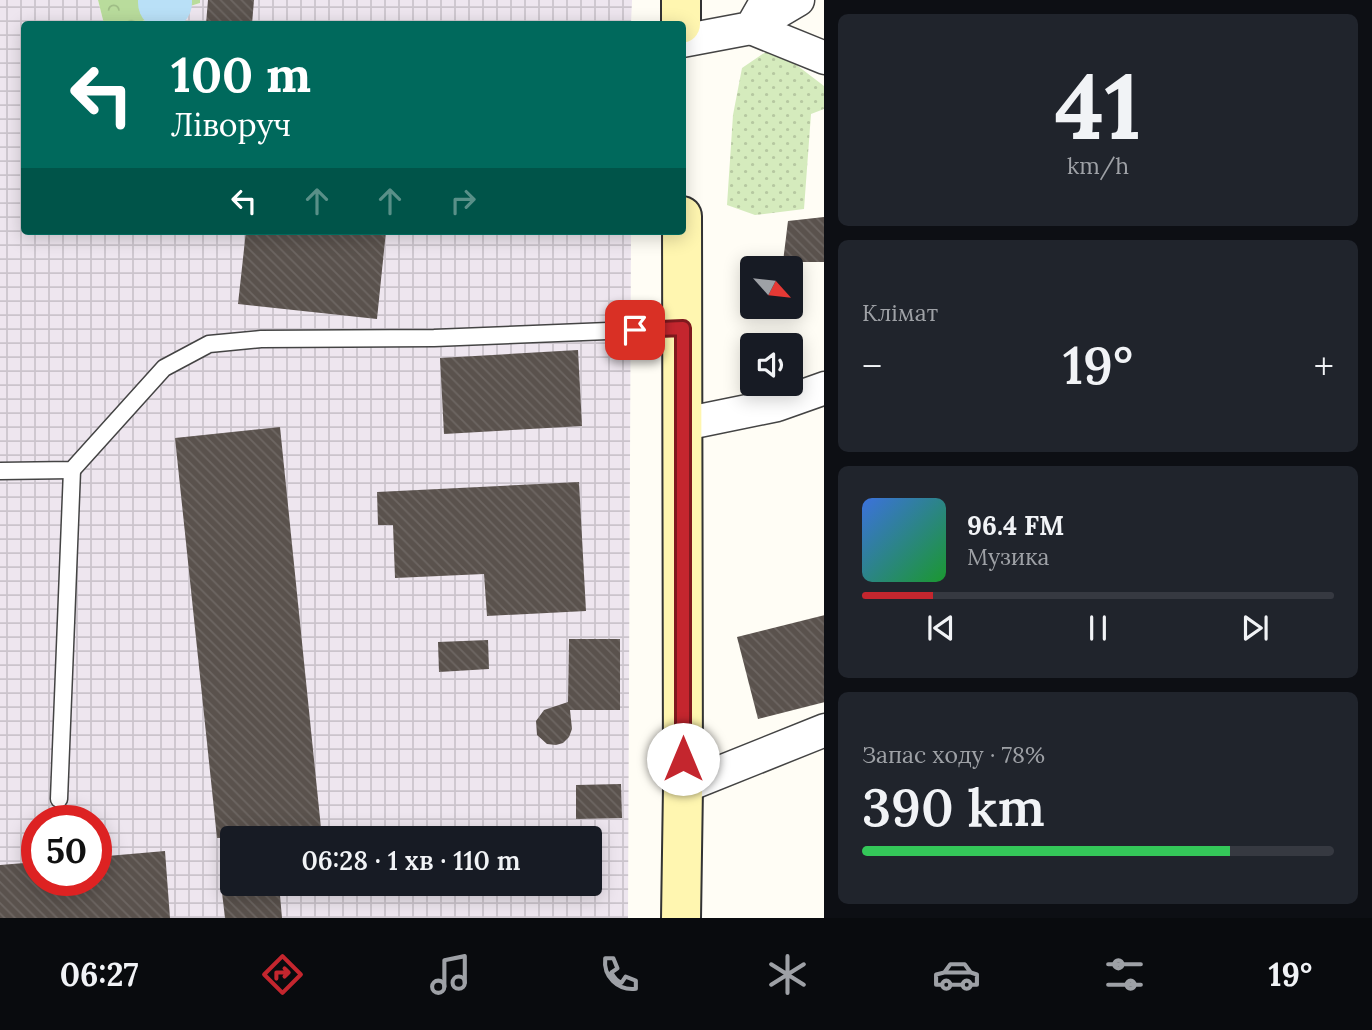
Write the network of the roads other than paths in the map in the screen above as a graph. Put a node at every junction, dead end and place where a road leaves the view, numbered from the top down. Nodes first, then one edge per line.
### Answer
1 (681, 0) edge
2 (767, 0) edge
3 (798, 0) edge
4 (681, 21) edge
5 (751, 28) junction
6 (686, 40) edge
7 (824, 58) edge
8 (682, 235) edge
9 (683, 328) junction
10 (824, 388) edge
11 (684, 424) junction
12 (72, 470) junction
13 (0, 471) edge
14 (824, 730) edge
15 (683, 787) junction
16 (59, 799) dead end
17 (681, 918) edge

1 - 4 main road
2 - 5 street
3 - 5 street
5 - 6 street
5 - 7 street
8 - 9 main road
9 - 11 main road
9 - 12 lane
10 - 11 street
11 - 15 main road
12 - 13 lane
12 - 16 lane
14 - 15 street
15 - 17 main road

